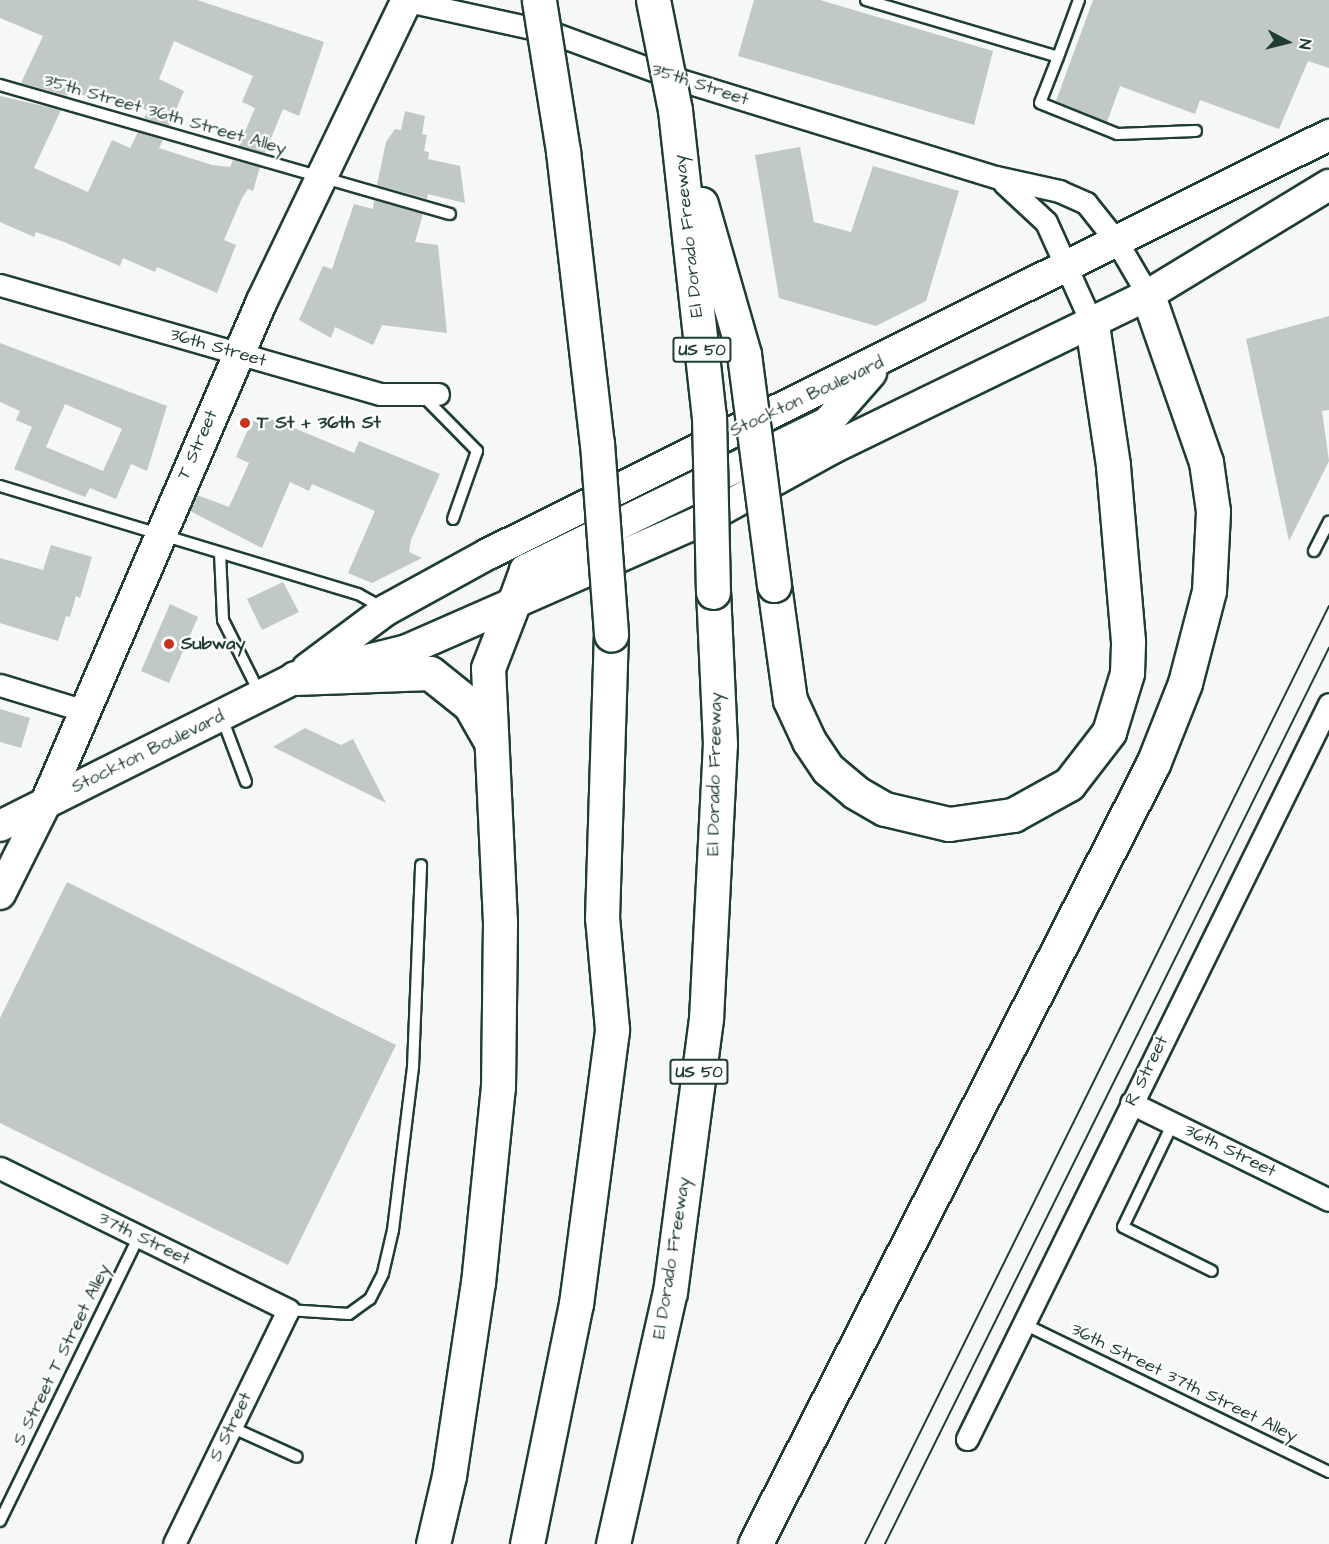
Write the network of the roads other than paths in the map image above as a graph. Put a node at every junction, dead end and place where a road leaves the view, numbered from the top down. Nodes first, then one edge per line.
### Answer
1 (405, 0) edge
2 (539, 0) edge
3 (653, 0) edge
4 (866, 0) edge
5 (1079, 0) edge
6 (1058, 57) junction
7 (0, 85) edge
8 (675, 110) junction
9 (1196, 131) dead end
10 (1329, 135) edge
11 (996, 177) junction
12 (320, 178) junction
13 (1329, 185) edge
14 (450, 214) dead end
15 (1117, 242) junction
16 (1067, 269) junction
17 (0, 285) edge
18 (1148, 295) junction
19 (1092, 324) junction
20 (238, 355) junction
21 (879, 363) junction
22 (430, 394) joint
23 (0, 486) edge
24 (453, 519) dead end
25 (1329, 522) edge
26 (160, 532) junction
27 (1314, 551) dead end
28 (220, 553) junction
29 (514, 601) junction
30 (386, 610) junction
31 (295, 678) junction
32 (0, 686) edge
33 (260, 695) junction
34 (1329, 704) edge
35 (82, 710) junction
36 (222, 716) junction
37 (494, 747) junction
38 (246, 782) dead end
39 (46, 802) junction
40 (0, 826) edge
41 (422, 865) dead end
42 (0, 894) edge
43 (1131, 1103) junction
44 (1173, 1123) junction
45 (0, 1168) edge
46 (1329, 1200) edge
47 (139, 1236) junction
48 (1212, 1271) dead end
49 (288, 1310) junction
50 (1024, 1324) junction
51 (231, 1427) junction
52 (967, 1439) dead end
53 (297, 1457) dead end
54 (1329, 1472) edge
55 (0, 1521) edge
56 (174, 1544) edge
57 (433, 1544) edge
58 (527, 1544) edge
59 (614, 1544) edge
60 (754, 1544) edge

1 - 11 street, 35th Street
1 - 12 main road, T Street
2 - 58 highway, bridge
3 - 8 highway, El Dorado Freeway / US 50, bridge
4 - 6 lane
5 - 6 lane
6 - 9 lane
7 - 12 lane, 35th Street 36th Street Alley
8 - 19 highway, bridge
8 - 59 highway, El Dorado Freeway / US 50, bridge
10 - 15 main road, Stockton Boulevard
11 - 15 street, 35th Street
11 - 16 street, 35th Street
12 - 14 lane, 35th Street 36th Street Alley
12 - 20 main road, T Street
13 - 18 main road, Stockton Boulevard
15 - 16 main road, Stockton Boulevard
15 - 18 street, 35th Street
16 - 19 street, 35th Street
16 - 21 main road, Stockton Boulevard
17 - 20 street, 36th Street
18 - 19 main road, Stockton Boulevard
18 - 60 highway
19 - 29 main road, Stockton Boulevard
20 - 22 street, 36th Street
20 - 26 main road, T Street
21 - 29 main road
21 - 30 main road, Stockton Boulevard
22 - 24 lane
23 - 26 lane
25 - 27 lane
26 - 28 lane
26 - 35 main road, T Street
28 - 30 lane
28 - 33 lane
29 - 31 main road, Stockton Boulevard
29 - 37 highway
30 - 31 main road, Stockton Boulevard
31 - 33 main road, Stockton Boulevard
31 - 37 highway
32 - 35 street
33 - 36 main road, Stockton Boulevard
34 - 43 street, R Street
35 - 39 main road, T Street
36 - 38 lane
36 - 39 main road, Stockton Boulevard
37 - 57 highway
39 - 40 main road, Stockton Boulevard
39 - 42 main road, T Street
41 - 49 lane
43 - 44 street, 36th Street
43 - 50 street, R Street
44 - 46 street, 36th Street
44 - 48 lane
45 - 47 street, 37th Street
47 - 49 street, 37th Street
47 - 55 lane, S Street T Street Alley
49 - 51 street, S Street
50 - 52 street, R Street
50 - 54 lane, 36th Street 37th Street Alley
51 - 53 lane
51 - 56 street, S Street

